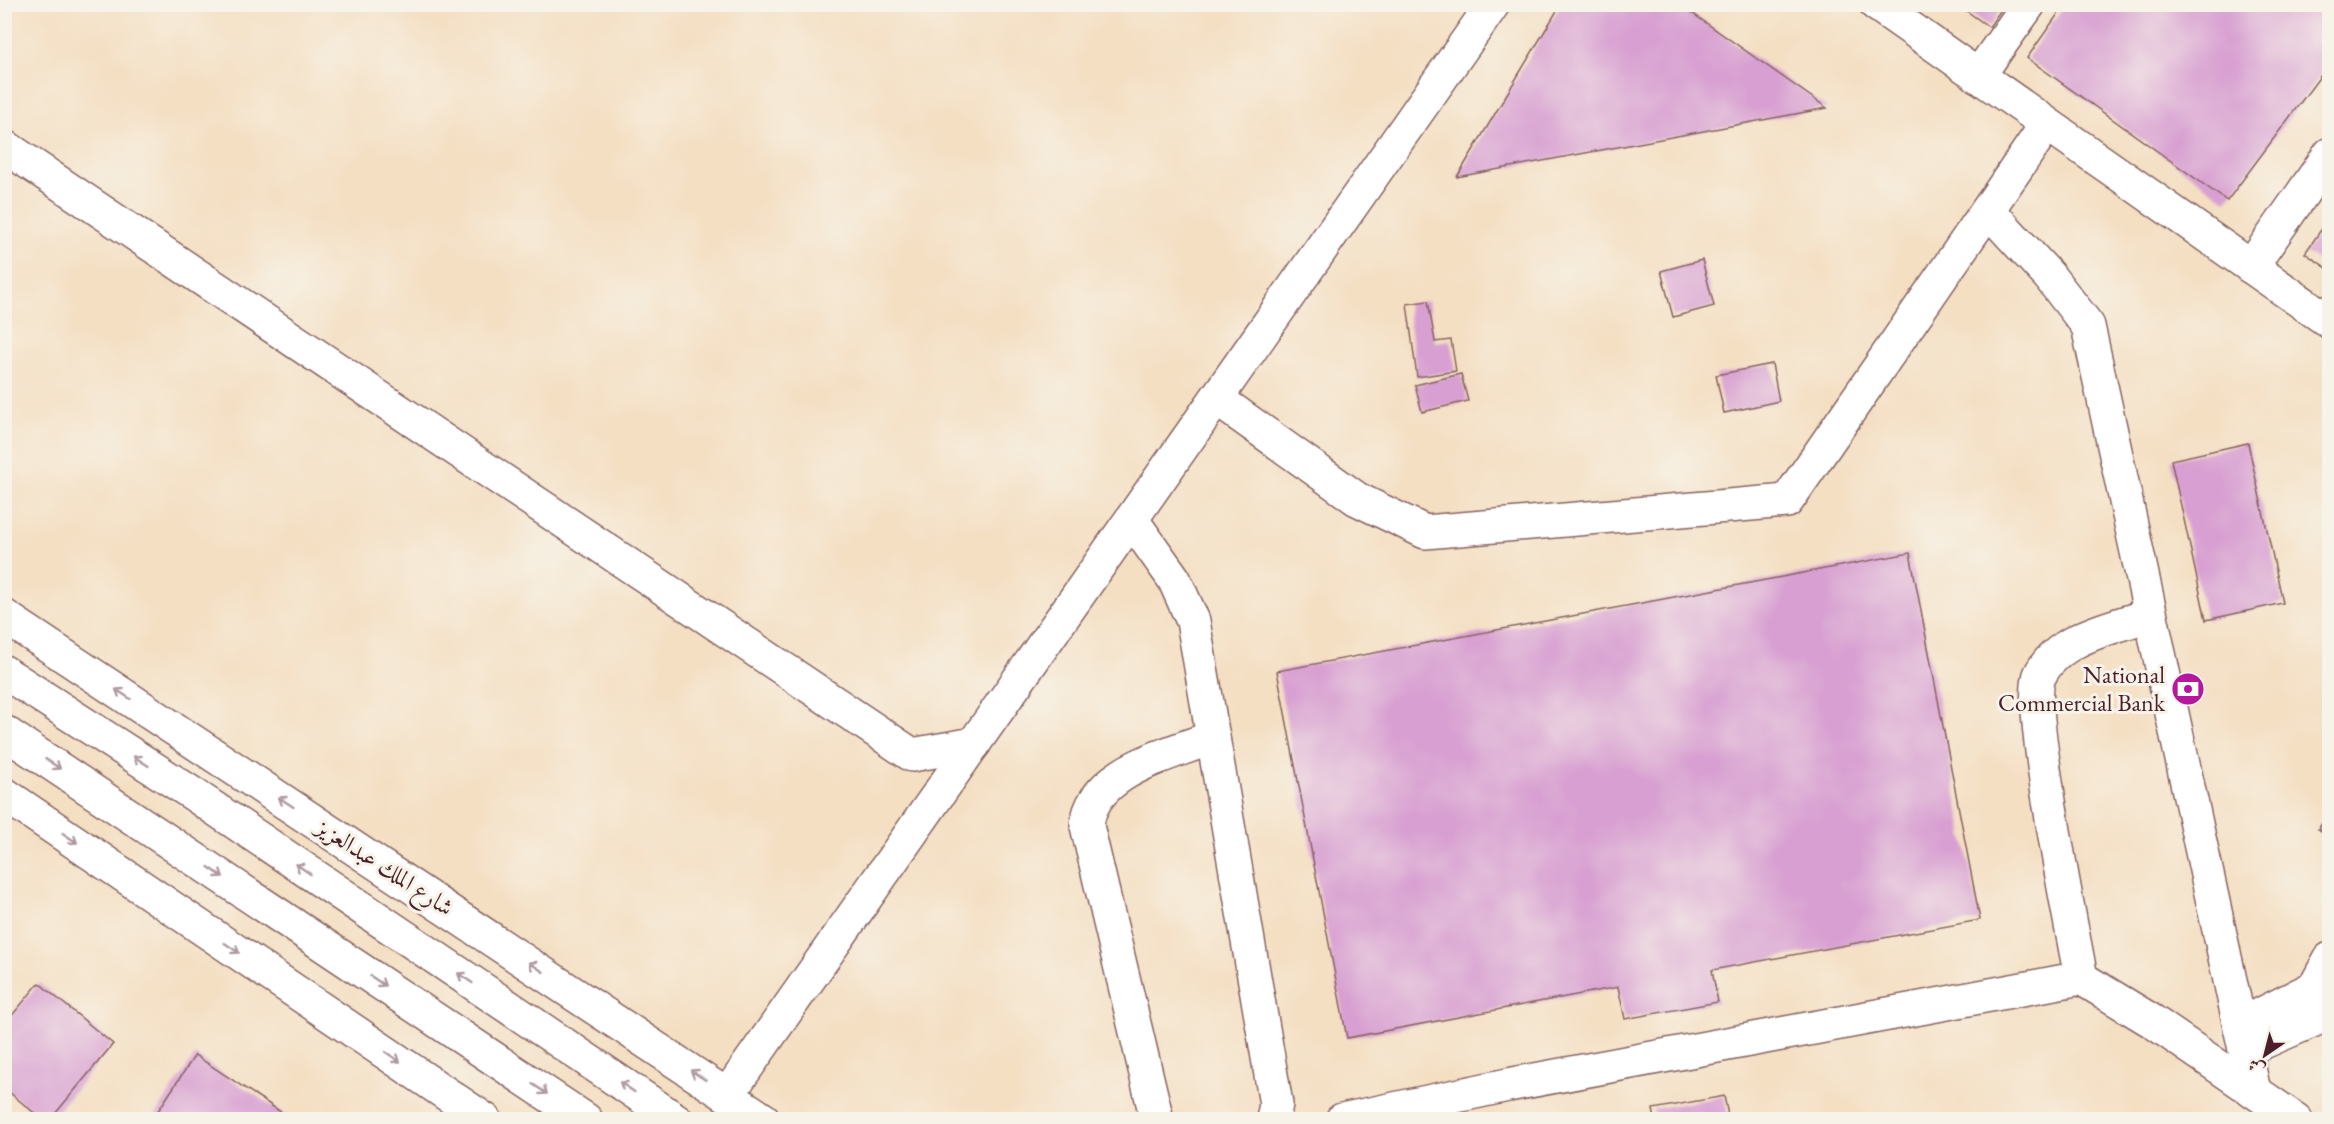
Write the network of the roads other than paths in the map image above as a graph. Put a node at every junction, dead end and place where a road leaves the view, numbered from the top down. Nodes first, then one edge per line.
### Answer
1 (1493, 4) edge
2 (1876, 4) edge
3 (2029, 4) edge
4 (1978, 76) junction
5 (2047, 124) junction
6 (4, 146) edge
7 (2330, 154) edge
8 (1988, 210) junction
9 (2251, 267) junction
10 (2330, 322) edge
11 (1216, 399) junction
12 (1132, 520) junction
13 (2149, 615) junction
14 (4, 616) edge
15 (4, 672) edge
16 (4, 732) edge
17 (1213, 737) junction
18 (974, 744) junction
19 (4, 794) edge
20 (2081, 978) junction
21 (2326, 992) edge
22 (2243, 1038) junction
23 (2254, 1091) junction
24 (728, 1094) junction
25 (485, 1119) edge
26 (586, 1119) edge
27 (676, 1119) edge
28 (764, 1119) edge
29 (1157, 1119) edge
30 (1273, 1119) edge
31 (1342, 1119) edge
32 (2295, 1119) edge

1 - 11 street
2 - 4 street
3 - 4 street
4 - 5 street
5 - 8 street
5 - 9 street
6 - 18 street
7 - 9 street
8 - 11 street
8 - 13 street
9 - 10 street
11 - 12 street
12 - 17 street
12 - 18 street
13 - 20 street
13 - 22 street
24 -> 14 street, شارع الملك عبدالعزيز
27 -> 15 street, شارع الملك عبدالعزيز
16 -> 26 street
17 - 29 street
17 - 30 street
18 - 24 street
19 -> 25 street
20 - 23 street
20 - 31 street
21 - 22 street
22 - 23 street
23 - 32 street
24 - 28 street, شارع الملك عبدالعزيز

